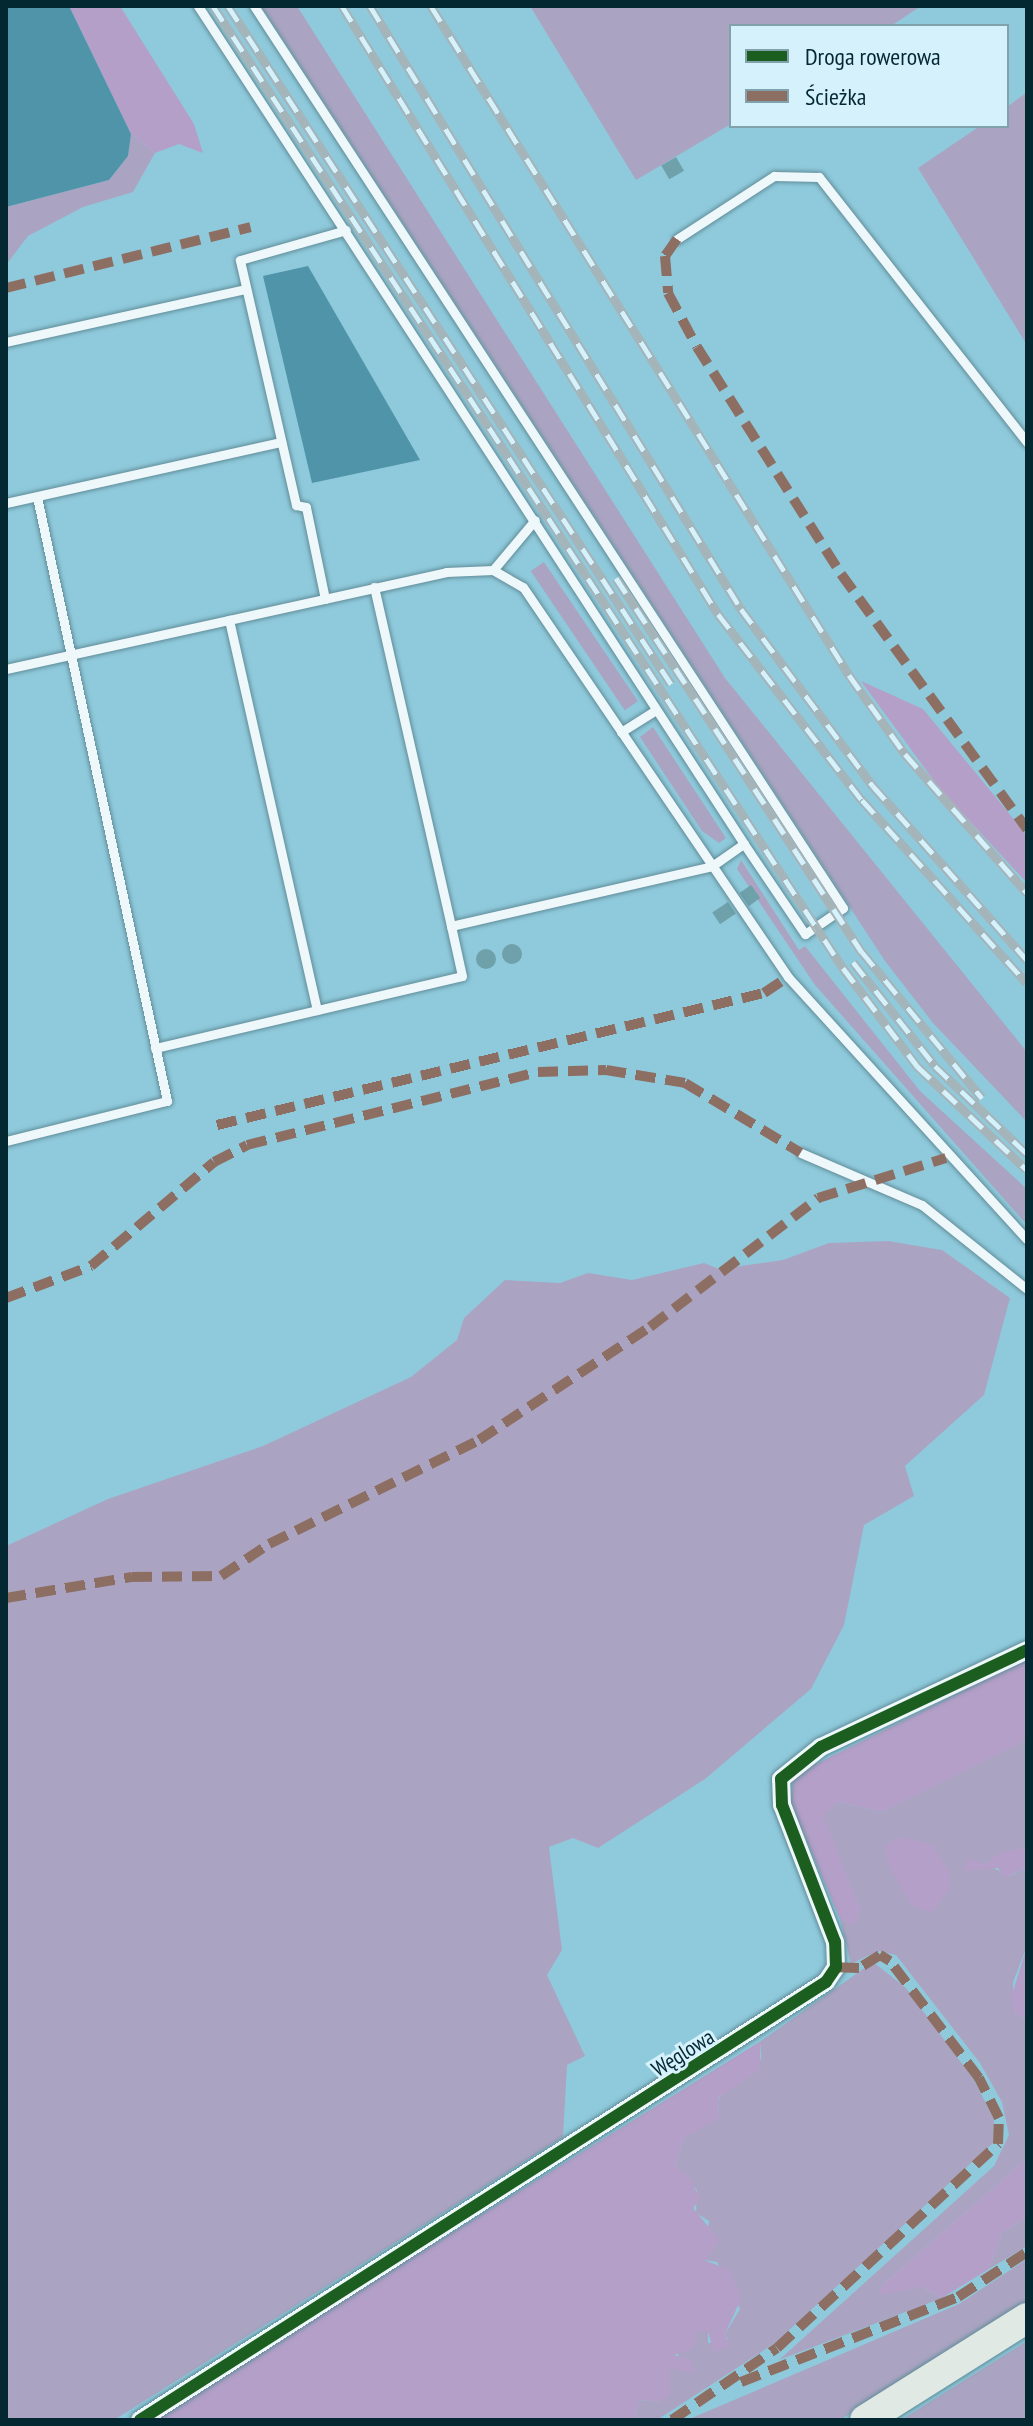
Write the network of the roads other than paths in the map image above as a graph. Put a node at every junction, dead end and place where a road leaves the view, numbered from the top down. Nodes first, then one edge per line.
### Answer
1 (198, 6) edge
2 (254, 6) edge
3 (346, 230) junction
4 (677, 239) dead end
5 (246, 289) junction
6 (6, 342) edge
7 (281, 442) junction
8 (1027, 442) edge
9 (37, 497) junction
10 (6, 503) edge
11 (535, 520) junction
12 (493, 570) junction
13 (374, 587) junction
14 (325, 599) junction
15 (229, 620) junction
16 (71, 655) junction
17 (6, 669) edge
18 (656, 710) junction
19 (621, 732) junction
20 (744, 844) junction
21 (712, 866) junction
22 (451, 926) junction
23 (317, 1010) junction
24 (155, 1048) junction
25 (6, 1141) edge
26 (801, 1153) dead end
27 (1027, 1240) edge
28 (1027, 1289) edge
29 (1027, 1650) edge
30 (1027, 2318) edge
31 (140, 2420) edge
32 (865, 2420) edge

1 - 3 lane
2 - 20 lane
3 - 5 lane
3 - 11 lane
4 - 8 lane
5 - 6 lane
5 - 7 lane
7 - 9 lane
7 - 14 lane
9 - 10 lane
9 - 16 lane
11 - 12 lane
11 - 18 lane
12 - 13 lane
12 - 19 lane
13 - 14 lane
13 - 22 lane
14 - 15 lane
15 - 16 lane
15 - 23 lane
16 - 17 lane
16 - 24 lane
18 - 19 lane
18 - 20 lane
19 - 21 lane
20 - 21 lane
21 - 22 lane
21 - 27 lane
22 - 23 lane
23 - 24 lane
24 - 25 lane
26 - 28 lane
29 - 31 street, Węglowa
30 - 32 main road

